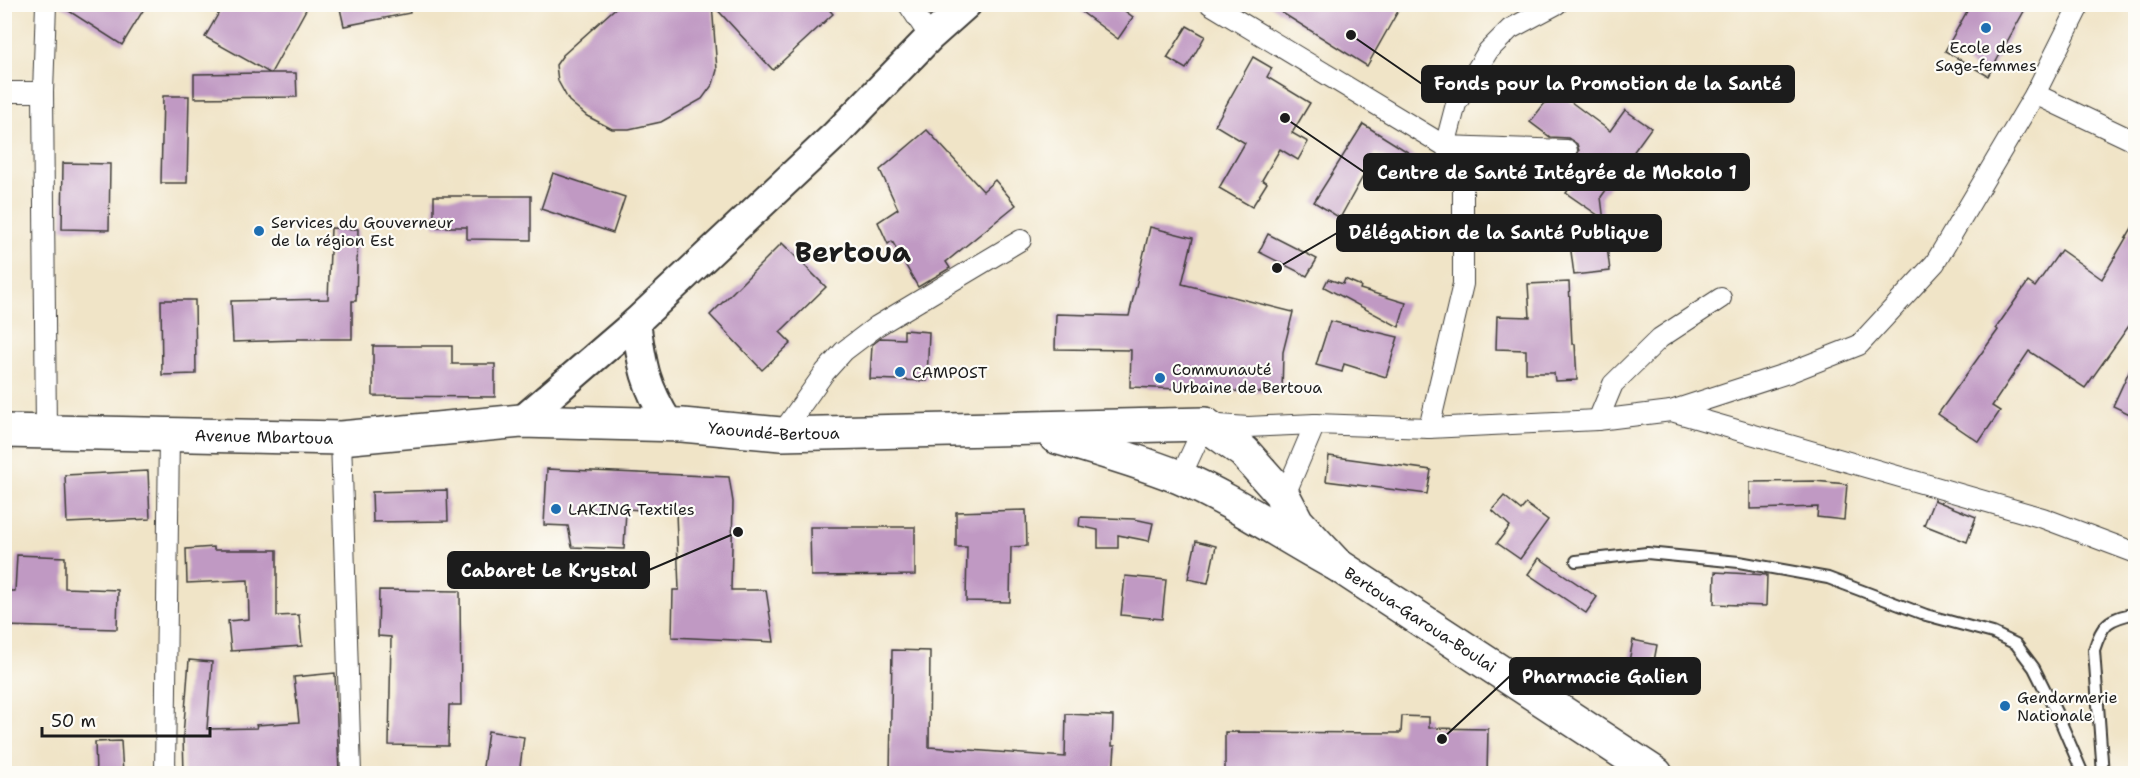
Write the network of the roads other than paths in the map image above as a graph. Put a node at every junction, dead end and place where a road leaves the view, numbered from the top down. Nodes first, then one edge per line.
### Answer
1 (46, 4) edge
2 (908, 4) edge
3 (968, 4) edge
4 (1210, 4) edge
5 (1557, 4) edge
6 (2080, 4) edge
7 (930, 37) junction
8 (4, 92) edge
9 (43, 92) junction
10 (2035, 94) junction
11 (2136, 142) edge
12 (1445, 146) junction
13 (1567, 150) dead end
14 (1021, 240) dead end
15 (1721, 298) dead end
16 (636, 322) junction
17 (1671, 411) junction
18 (1598, 420) junction
19 (521, 421) junction
20 (1205, 424) junction
21 (1315, 424) junction
22 (682, 425) junction
23 (1429, 428) junction
24 (1028, 429) junction
25 (4, 431) edge
26 (46, 432) junction
27 (169, 434) junction
28 (781, 434) junction
29 (341, 438) junction
30 (1180, 478) junction
31 (1284, 497) junction
32 (1258, 518) junction
33 (2136, 553) edge
34 (1576, 561) dead end
35 (1336, 564) junction
36 (2136, 613) edge
37 (165, 774) edge
38 (351, 774) edge
39 (1656, 774) edge
40 (2083, 774) edge
41 (2103, 774) edge

1 - 9 street
2 - 7 street
3 - 7 main road
4 - 12 street
5 - 12 street
6 - 10 street
7 - 16 main road
8 - 9 street
9 - 26 street
10 - 11 street
10 - 17 street
12 - 13 street
12 - 23 street
14 - 28 street
15 - 18 street
16 - 19 main road
16 - 22 main road
17 - 18 street
17 - 33 street
18 - 23 street
19 - 22 highway, Yaoundé-Bertoua
19 - 29 highway, Avenue Mbartoua
20 - 21 street
20 - 24 highway, Yaoundé-Bertoua
20 - 30 street
20 - 31 highway, Bertoua-Garoua-Boulai
21 - 23 street
21 - 31 street
22 - 28 highway, Yaoundé-Bertoua
24 - 28 highway, Yaoundé-Bertoua
24 - 30 highway, Yaoundé-Bertoua
25 - 26 highway, Avenue Mbartoua
26 - 27 highway, Avenue Mbartoua
27 - 29 highway, Avenue Mbartoua
27 - 37 street
29 - 38 street
30 - 32 highway, Bertoua-Garoua-Boulai
31 - 32 street
31 - 35 highway, Bertoua-Garoua-Boulai
32 - 35 highway, Bertoua-Garoua-Boulai
34 - 40 lane
35 - 39 highway, Bertoua-Garoua-Boulai
36 - 41 lane

